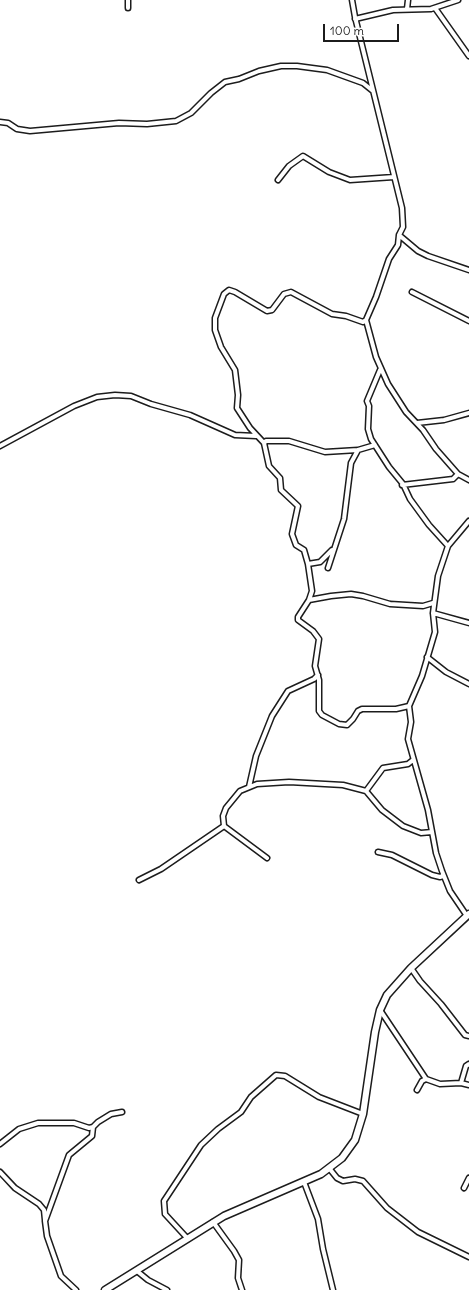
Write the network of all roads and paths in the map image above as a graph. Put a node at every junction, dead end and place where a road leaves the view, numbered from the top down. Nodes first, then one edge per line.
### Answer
1 (128, 0) edge
2 (352, 0) edge
3 (408, 0) edge
4 (458, 0) edge
5 (128, 8) dead end
6 (435, 8) junction
7 (408, 9) junction
8 (355, 19) junction
9 (469, 56) edge
10 (373, 91) junction
11 (0, 122) edge
12 (394, 177) junction
13 (278, 180) dead end
14 (399, 235) junction
15 (469, 270) edge
16 (412, 292) dead end
17 (366, 320) junction
18 (469, 321) edge
19 (380, 370) junction
20 (469, 413) edge
21 (417, 424) junction
22 (256, 436) junction
23 (264, 443) junction
24 (0, 446) edge
25 (375, 446) junction
26 (358, 450) junction
27 (458, 474) junction
28 (469, 480) edge
29 (402, 485) junction
30 (469, 521) edge
31 (448, 546) junction
32 (333, 549) junction
33 (308, 564) junction
34 (328, 568) dead end
35 (309, 600) junction
36 (434, 603) junction
37 (433, 613) junction
38 (469, 623) edge
39 (427, 657) junction
40 (318, 675) junction
41 (469, 684) edge
42 (409, 706) junction
43 (413, 760) junction
44 (249, 787) junction
45 (366, 791) junction
46 (224, 826) junction
47 (432, 832) junction
48 (378, 852) dead end
49 (268, 858) dead end
50 (442, 872) junction
51 (139, 880) dead end
52 (468, 915) edge
53 (411, 968) junction
54 (380, 1010) junction
55 (469, 1036) edge
56 (469, 1064) edge
57 (426, 1080) junction
58 (461, 1083) junction
59 (469, 1085) edge
60 (417, 1090) dead end
61 (122, 1112) dead end
62 (363, 1114) junction
63 (93, 1127) junction
64 (0, 1144) edge
65 (329, 1168) junction
66 (0, 1172) edge
67 (469, 1178) edge
68 (304, 1182) junction
69 (464, 1188) dead end
70 (45, 1221) junction
71 (213, 1222) junction
72 (188, 1239) junction
73 (469, 1257) edge
74 (137, 1271) junction
75 (331, 1289) edge
76 (76, 1290) edge
77 (105, 1290) edge
78 (168, 1290) edge
79 (242, 1290) edge

1 - 5 street
2 - 8 street
3 - 7 street
4 - 6 street
6 - 7 street
6 - 9 street
7 - 8 street
8 - 10 street
10 - 11 street
10 - 12 street
12 - 13 street
12 - 14 street
14 - 15 street
14 - 17 street
16 - 18 street
17 - 19 street
17 - 22 street
19 - 21 street
19 - 25 street
20 - 21 street
21 - 27 street
22 - 23 street
22 - 24 street
23 - 26 street
23 - 33 street
25 - 26 street
25 - 29 street
26 - 32 street
27 - 28 street
27 - 29 street
29 - 31 street
30 - 31 street
31 - 36 street
32 - 33 street
32 - 34 street
33 - 35 street
35 - 36 street
35 - 40 street
36 - 37 street
37 - 38 street
37 - 39 street
39 - 41 street
39 - 42 street
40 - 42 street
40 - 44 street
42 - 43 street
43 - 45 street
43 - 47 street
44 - 45 street
44 - 46 street
45 - 47 street
46 - 49 street
46 - 51 street
47 - 50 street
48 - 50 street
50 - 52 street
52 - 53 main road
53 - 54 main road
53 - 55 street
54 - 57 street
54 - 62 main road
56 - 58 street
57 - 58 street
57 - 60 street
58 - 59 street
61 - 63 street
62 - 65 main road
62 - 72 street
63 - 64 street
63 - 70 street
65 - 68 main road
65 - 73 street
66 - 70 street
67 - 69 street
68 - 71 main road
68 - 75 street
70 - 76 street
71 - 72 main road
71 - 79 street
72 - 74 main road
74 - 77 main road
74 - 78 street

